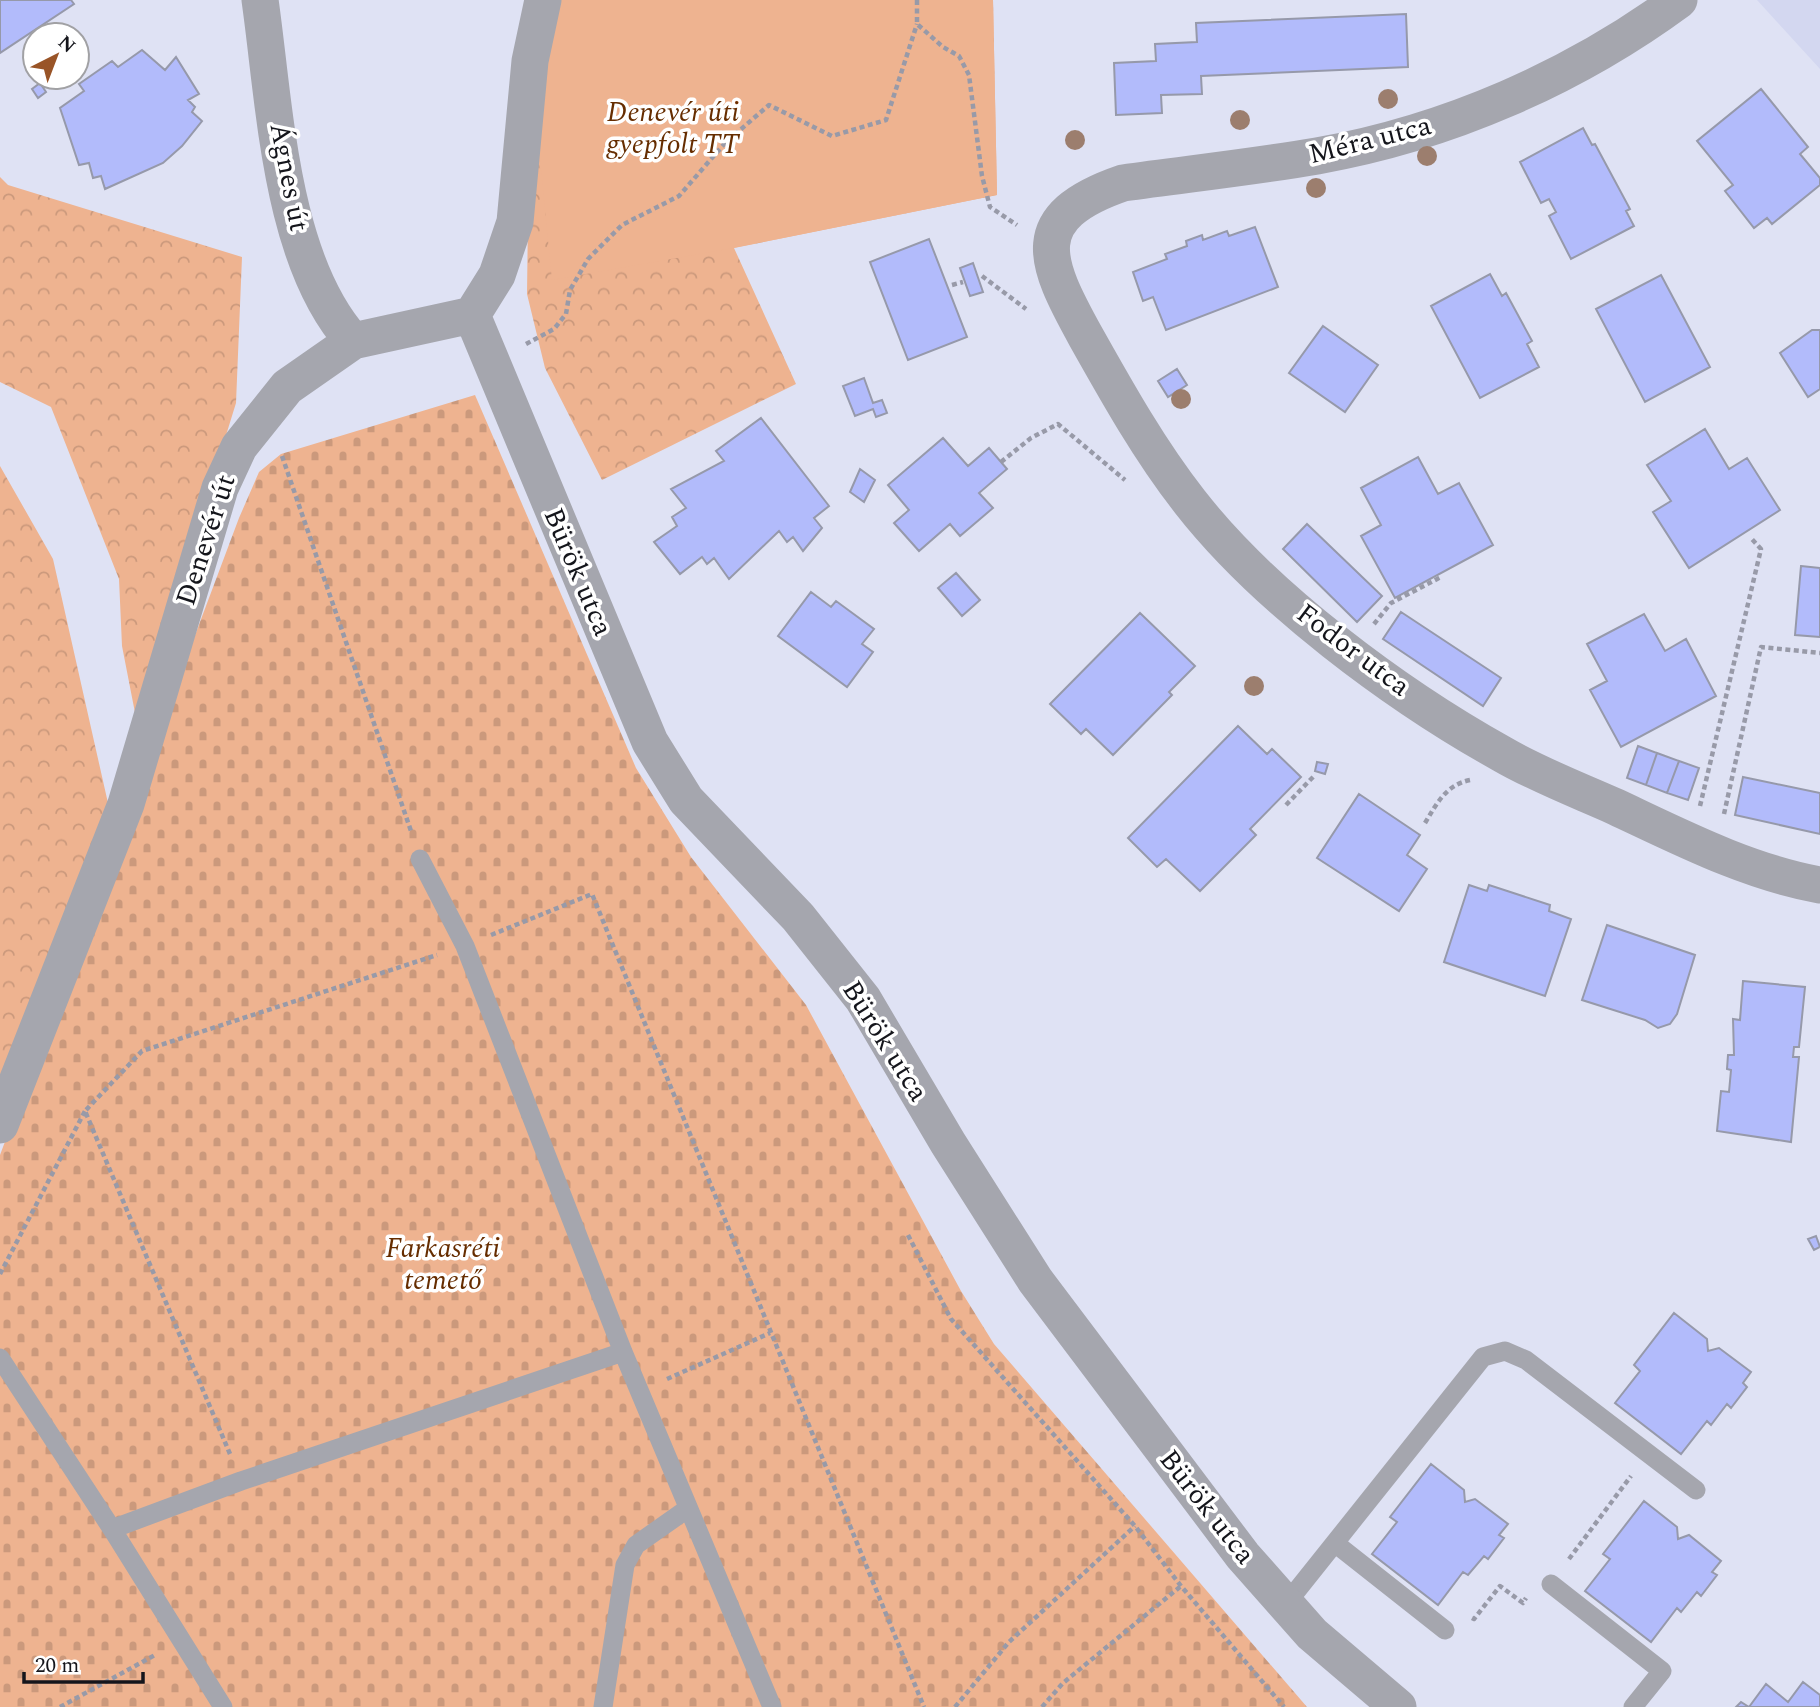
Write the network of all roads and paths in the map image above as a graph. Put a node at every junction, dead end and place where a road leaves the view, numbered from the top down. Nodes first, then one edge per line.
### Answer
1 (260, 0) edge
2 (543, 0) edge
3 (917, 0) edge
4 (1679, 0) edge
5 (917, 24) junction
6 (1052, 233) junction
7 (963, 282) dead end
8 (952, 285) dead end
9 (472, 315) junction
10 (353, 341) junction
11 (491, 363) junction
12 (239, 447) junction
13 (1001, 462) dead end
14 (1127, 482) dead end
15 (1750, 537) dead end
16 (1440, 577) dead end
17 (1820, 653) edge
18 (1350, 655) junction
19 (1514, 761) junction
20 (1314, 776) dead end
21 (1286, 805) dead end
22 (1725, 812) dead end
23 (1425, 823) dead end
24 (1688, 840) junction
25 (420, 859) joint
26 (1820, 885) edge
27 (465, 946) junction
28 (85, 1111) junction
29 (0, 1125) edge
30 (908, 1235) dead end
31 (0, 1274) edge
32 (769, 1333) junction
33 (623, 1352) junction
34 (0, 1358) edge
35 (640, 1391) junction
36 (241, 1481) junction
37 (1696, 1490) dead end
38 (687, 1509) junction
39 (1135, 1526) junction
40 (112, 1529) junction
41 (1336, 1544) junction
42 (1551, 1584) dead end
43 (1181, 1586) junction
44 (1286, 1604) junction
45 (1445, 1630) dead end
46 (180, 1642) junction
47 (60, 1707) edge
48 (223, 1707) edge
49 (603, 1707) edge
50 (772, 1707) edge
51 (924, 1707) edge
52 (956, 1707) edge
53 (1042, 1707) edge
54 (1284, 1707) edge
55 (1398, 1707) edge
56 (1633, 1707) edge

1 - 10 street, Ágnes út
2 - 9 street
3 - 5 path
4 - 6 street, Méra utca
5 - 6 path
5 - 11 path
6 - 18 street, Fodor utca
7 - 8 path
9 - 10 street, Denevér út
9 - 11 street, Bürök utca
10 - 12 street, Denevér út
11 - 44 street, Bürök utca
12 - 25 path
12 - 29 street, Denevér út
13 - 14 path
15 - 24 path
16 - 18 path
17 - 22 path
18 - 19 street, Fodor utca
19 - 23 path
19 - 24 street, Fodor utca
20 - 21 path
24 - 26 street, Fodor utca
25 - 27 lane
27 - 28 path
27 - 32 path
27 - 33 lane
28 - 31 path
28 - 36 path
30 - 39 path
32 - 35 path
32 - 51 path
33 - 35 lane
33 - 36 lane
34 - 40 lane
35 - 38 lane
36 - 40 lane
37 - 41 lane
38 - 49 lane
38 - 50 lane
39 - 43 path
39 - 52 path
40 - 46 lane
41 - 44 lane
41 - 45 lane
42 - 56 lane
43 - 53 path
43 - 54 path
44 - 55 street, Bürök utca
46 - 47 path
46 - 48 lane

